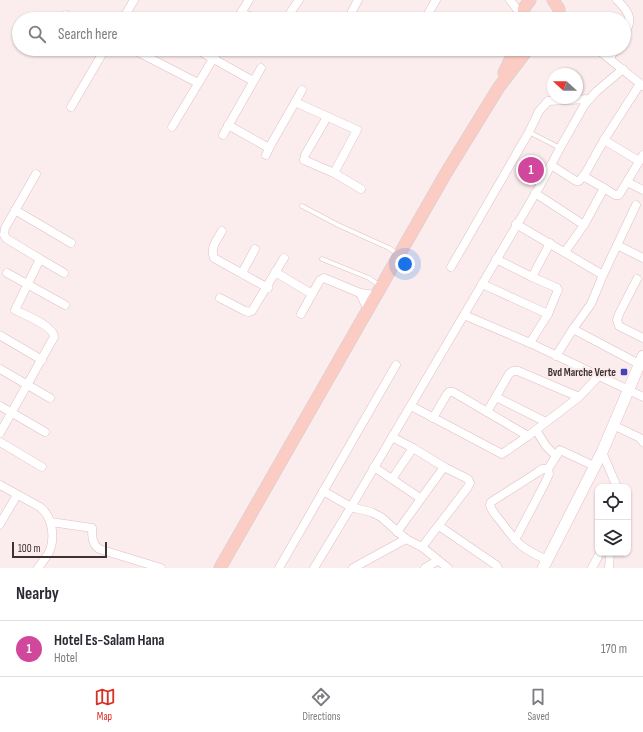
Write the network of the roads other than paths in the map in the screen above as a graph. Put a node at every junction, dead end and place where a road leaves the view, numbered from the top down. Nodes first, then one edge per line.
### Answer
1 (134, 0) edge
2 (249, 0) edge
3 (299, 0) edge
4 (358, 0) edge
5 (436, 0) edge
6 (510, 0) edge
7 (530, 0) edge
8 (617, 0) edge
9 (127, 12) edge
10 (242, 12) edge
11 (291, 12) edge
12 (352, 12) edge
13 (429, 12) edge
14 (519, 12) edge
15 (524, 12) edge
16 (627, 12) edge
17 (101, 56) edge
18 (146, 56) edge
19 (210, 56) edge
20 (512, 56) edge
21 (523, 56) edge
22 (607, 56) edge
23 (214, 58) junction
24 (610, 58) joint
25 (261, 68) dead end
26 (623, 69) junction
27 (253, 81) junction
28 (198, 83) junction
29 (642, 85) edge
30 (499, 87) junction
31 (302, 90) dead end
32 (589, 99) junction
33 (295, 102) junction
34 (71, 107) dead end
35 (327, 117) junction
36 (228, 125) junction
37 (172, 127) dead end
38 (529, 132) junction
39 (223, 135) dead end
40 (604, 140) junction
41 (560, 148) junction
42 (641, 158) edge
43 (551, 165) junction
44 (334, 173) junction
45 (36, 174) dead end
46 (584, 176) junction
47 (627, 182) junction
48 (604, 188) junction
49 (361, 189) dead end
50 (643, 190) edge
51 (535, 193) junction
52 (636, 205) dead end
53 (302, 206) dead end
54 (15, 210) junction
55 (516, 224) junction
56 (584, 225) junction
57 (222, 231) dead end
58 (71, 243) dead end
59 (550, 243) junction
60 (617, 245) junction
61 (255, 249) dead end
62 (565, 252) junction
63 (400, 255) junction
64 (284, 258) dead end
65 (643, 258) edge
66 (40, 259) junction
67 (322, 259) dead end
68 (496, 259) junction
69 (451, 267) dead end
70 (276, 272) junction
71 (7, 273) dead end
72 (64, 273) dead end
73 (242, 273) junction
74 (603, 275) junction
75 (532, 277) junction
76 (638, 279) dead end
77 (482, 284) junction
78 (27, 285) junction
79 (268, 288) junction
80 (379, 290) junction
81 (360, 293) junction
82 (312, 294) junction
83 (220, 298) dead end
84 (65, 306) dead end
85 (368, 310) junction
86 (301, 314) dead end
87 (548, 314) junction
88 (464, 315) junction
89 (572, 329) junction
90 (1, 336) dead end
91 (643, 338) edge
92 (530, 343) junction
93 (556, 356) junction
94 (42, 360) junction
95 (641, 360) edge
96 (396, 365) dead end
97 (0, 369) edge
98 (598, 376) junction
99 (28, 386) junction
100 (629, 390) junction
101 (496, 397) junction
102 (579, 397) junction
103 (643, 397) edge
104 (50, 398) dead end
105 (0, 406) edge
106 (411, 406) junction
107 (12, 412) junction
108 (487, 412) junction
109 (433, 418) junction
110 (546, 422) junction
111 (613, 425) junction
112 (536, 430) junction
113 (45, 432) dead end
114 (0, 433) edge
115 (528, 436) junction
116 (392, 437) junction
117 (642, 440) edge
118 (0, 442) edge
119 (413, 448) junction
120 (602, 452) junction
121 (556, 456) junction
122 (594, 466) junction
123 (42, 467) dead end
124 (374, 467) junction
125 (444, 467) junction
126 (548, 469) junction
127 (392, 479) junction
128 (616, 484) edge
129 (0, 485) edge
130 (323, 491) junction
131 (16, 495) junction
132 (420, 498) junction
133 (351, 507) junction
134 (50, 522) junction
135 (0, 524) edge
136 (439, 526) junction
137 (397, 532) junction
138 (406, 539) junction
139 (515, 540) junction
140 (422, 547) junction
141 (598, 556) edge
142 (610, 556) edge
143 (437, 561) junction
144 (545, 564) edge
145 (38, 568) edge
146 (161, 568) edge
147 (220, 568) edge
148 (279, 568) edge
149 (314, 568) edge
150 (353, 568) edge
151 (425, 568) edge
152 (448, 568) edge
153 (498, 568) edge
154 (592, 568) edge
155 (609, 568) edge

1 - 9 street
2 - 10 street
3 - 11 street
4 - 12 street
5 - 13 street
6 - 14 street
7 - 15 main road
8 - 16 street
17 - 34 street
18 - 28 street
19 - 23 street
20 - 30 main road
21 - 30 main road
22 - 24 street
23 - 27 street
23 - 28 street
24 - 26 street
25 - 27 street
26 - 29 street
26 - 32 street
27 - 36 street
28 - 37 street
29 - 40 street
30 - 63 main road
31 - 33 street
32 - 38 street
32 - 41 street
33 - 35 street
33 - 36 street
35 - 44 street
35 - 44 street
36 - 39 street
38 - 41 lane
38 - 69 street
40 - 42 street
40 - 46 street
41 - 43 street
42 - 47 street
43 - 46 street
43 - 51 street
44 - 49 street
45 - 54 street
46 - 48 street
47 - 48 street
47 - 50 street
48 - 56 street
51 - 55 street
51 - 56 street
52 - 60 street
53 - 63 lane
54 - 58 street
54 - 66 street
55 - 59 street
55 - 68 street
56 - 62 street
57 - 73 street
59 - 62 street
59 - 75 street
60 - 65 street
60 - 74 street
61 - 73 street
62 - 74 street
63 - 80 main road
64 - 70 street
66 - 72 street
66 - 78 street
67 - 80 lane
68 - 75 street
68 - 77 street
70 - 79 street
70 - 82 street
71 - 78 street
73 - 79 street
74 - 89 street
75 - 87 street
76 - 91 street
77 - 87 street
77 - 88 street
78 - 84 street
78 - 94 street
79 - 83 street
80 - 81 street
80 - 85 main road
81 - 82 street
81 - 85 street
82 - 86 street
85 - 147 main road
87 - 92 street
88 - 92 street
88 - 106 street
89 - 93 street
89 - 95 street
90 - 94 street
92 - 93 street
93 - 98 street
94 - 99 street
95 - 100 street
96 - 130 street
97 - 99 street
98 - 100 street
98 - 102 street
99 - 104 street
99 - 107 street
100 - 103 street
100 - 111 street
101 - 102 street
101 - 108 street
101 - 110 street
102 - 110 street
105 - 107 street
106 - 109 street
106 - 116 street
107 - 113 street
107 - 114 street
108 - 109 street
108 - 115 street
109 - 115 street
110 - 112 street
111 - 117 street
111 - 120 street
112 - 115 street
112 - 121 street
116 - 119 street
116 - 124 street
118 - 123 street
119 - 125 street
119 - 127 street
120 - 122 street
120 - 128 street
121 - 122 street
121 - 126 street
122 - 144 street
124 - 127 street
124 - 133 street
125 - 132 street
125 - 136 street
126 - 139 street
126 - 139 street
127 - 132 street
129 - 131 street
130 - 133 street
130 - 148 street
131 - 134 street
131 - 135 street
132 - 137 street
133 - 137 street
133 - 149 street
134 - 145 street
134 - 146 street
136 - 140 street
136 - 153 street
137 - 138 street
138 - 140 street
138 - 150 street
139 - 144 street
140 - 143 street
141 - 154 street
142 - 155 street
143 - 151 street
143 - 152 street

